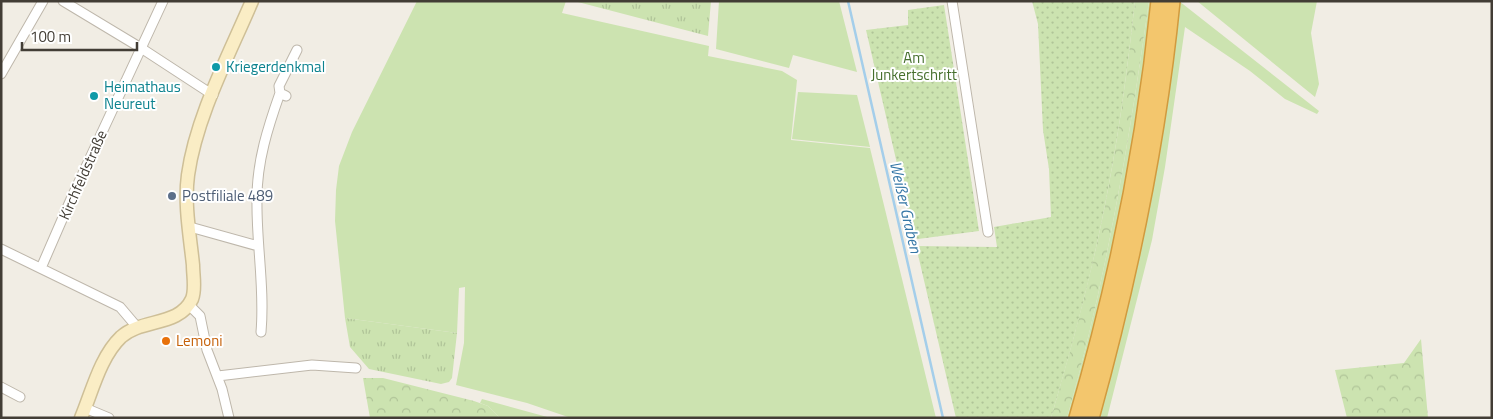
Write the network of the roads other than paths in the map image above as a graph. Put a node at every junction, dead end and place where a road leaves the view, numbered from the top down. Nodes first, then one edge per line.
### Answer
1 (43, 1) edge
2 (63, 1) edge
3 (163, 1) edge
4 (252, 1) edge
5 (952, 1) edge
6 (1159, 1) edge
7 (1172, 1) edge
8 (141, 48) junction
9 (297, 50) dead end
10 (1, 74) edge
11 (213, 95) junction
12 (190, 227) junction
13 (988, 232) dead end
14 (258, 246) junction
15 (1, 249) edge
16 (41, 268) junction
17 (188, 304) junction
18 (136, 327) junction
19 (261, 332) dead end
20 (356, 368) dead end
21 (218, 376) junction
22 (1, 387) edge
23 (20, 397) dead end
24 (83, 413) edge
25 (109, 418) edge
26 (229, 418) edge
27 (1077, 418) edge
28 (1091, 418) edge

1 - 10 street
2 - 8 street
3 - 8 street, Kirchfeldstraße
4 - 11 street
5 - 13 street
6 - 27 highway
7 - 28 highway
8 - 11 street
8 - 16 street, Kirchfeldstraße
9 - 14 street
11 - 12 street
12 - 14 street
12 - 17 street
14 - 19 street
15 - 16 street
16 - 18 street
17 - 18 street
17 - 21 street
18 - 24 street
20 - 21 street
21 - 26 street
22 - 23 street
24 - 25 street

